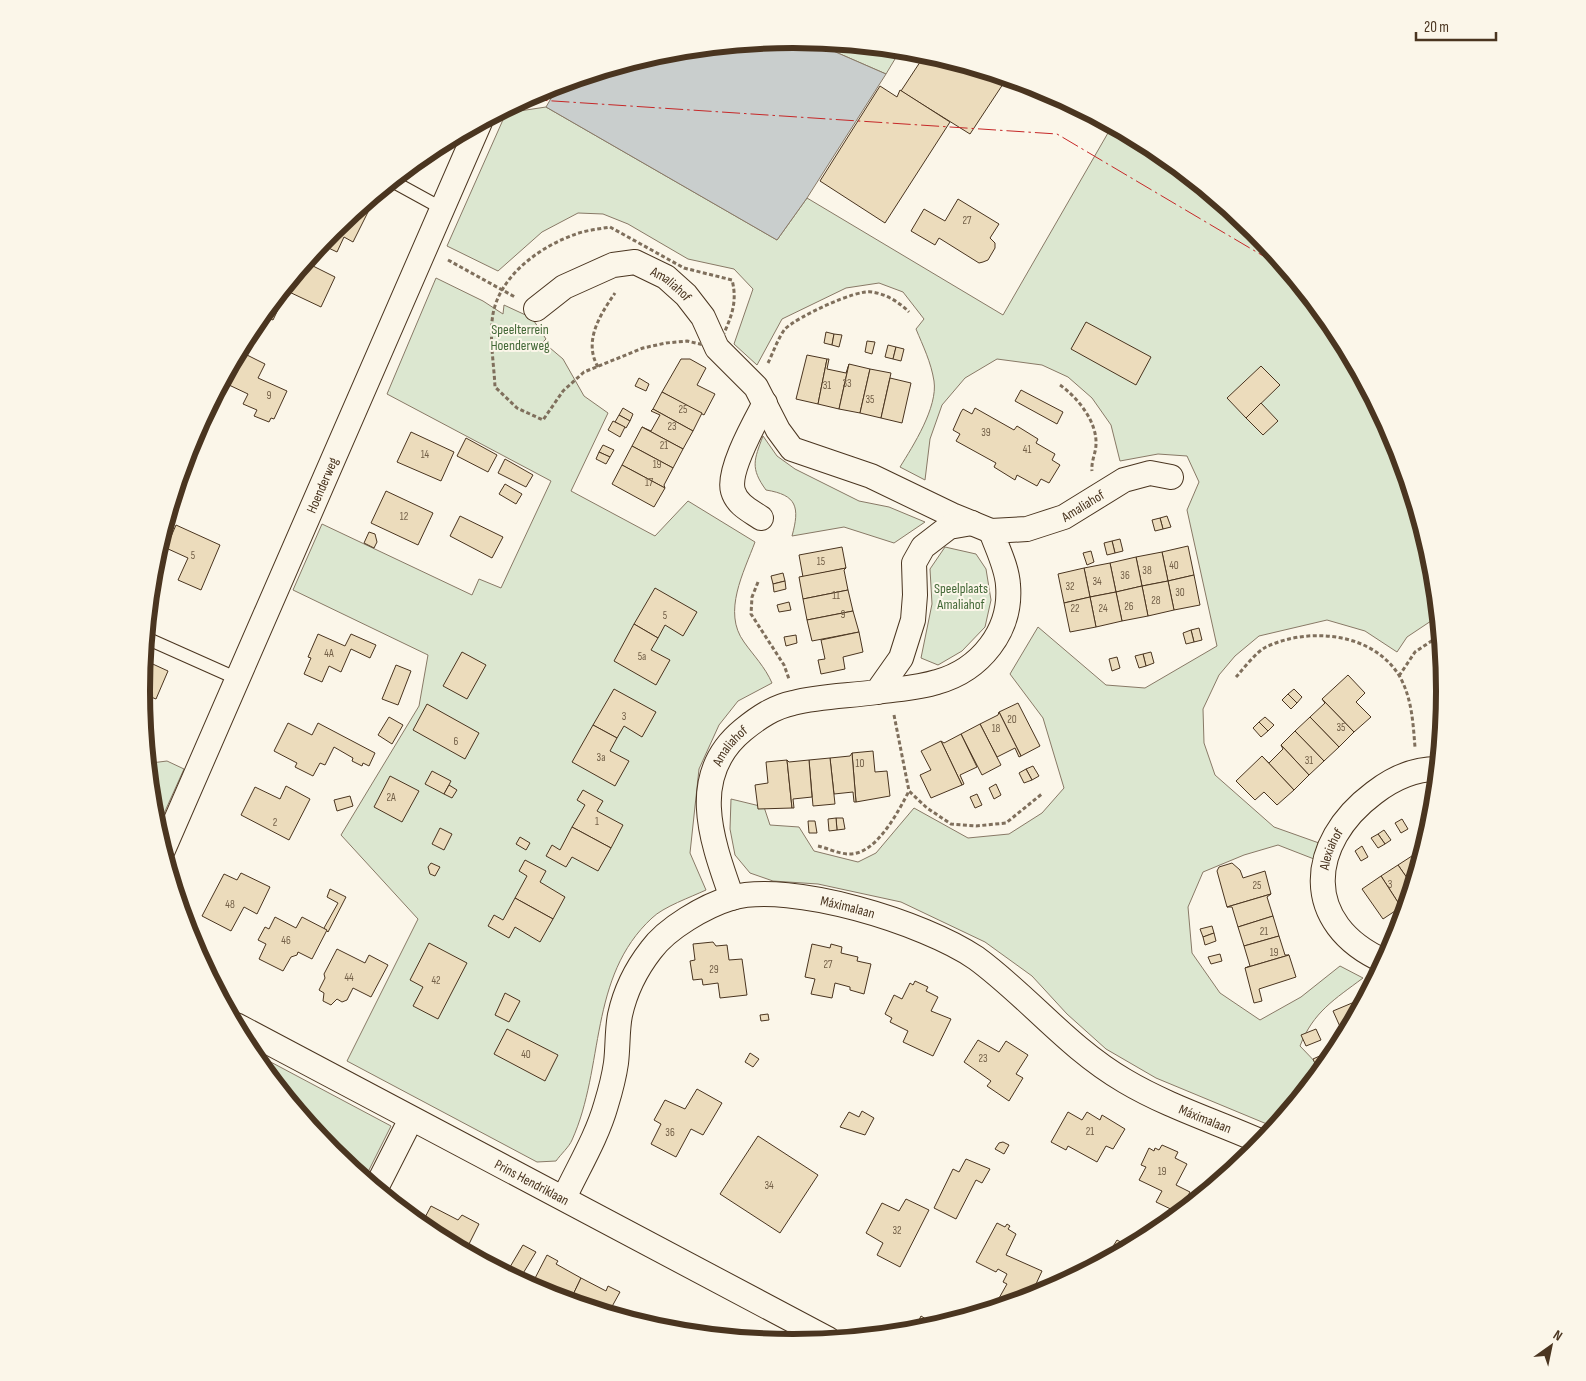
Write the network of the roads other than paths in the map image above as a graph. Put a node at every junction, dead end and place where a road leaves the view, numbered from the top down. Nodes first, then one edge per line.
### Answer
1 (476, 132) edge
2 (397, 184) edge
3 (443, 209) junction
4 (536, 309) road end
5 (761, 395) junction
6 (1171, 477) dead end
7 (761, 518) dead end
8 (981, 527) junction
9 (152, 641) edge
10 (238, 679) junction
11 (883, 691) junction
12 (1427, 770) edge
13 (168, 841) edge
14 (732, 898) junction
15 (1377, 959) edge
16 (248, 1031) edge
17 (411, 1120) junction
18 (1254, 1138) edge
19 (379, 1182) edge
20 (564, 1198) junction
21 (817, 1333) edge

1 - 3 street, Hoenderweg
2 - 3 lane
3 - 10 street, Hoenderweg
4 - 5 street, Amaliahof
5 - 7 street
5 - 8 street, Amaliahof
6 - 8 street, Amaliahof
8 - 11 street, Amaliahof
8 - 11 street, Amaliahof
9 - 10 lane
10 - 13 street, Hoenderweg
11 - 14 street, Amaliahof
12 - 15 street, Alexiahof
14 - 18 street, Máximalaan
14 - 20 street, Máximalaan
16 - 17 street, Prins Hendriklaan
17 - 19 street
17 - 20 street, Prins Hendriklaan
20 - 21 street, Prins Hendriklaan

